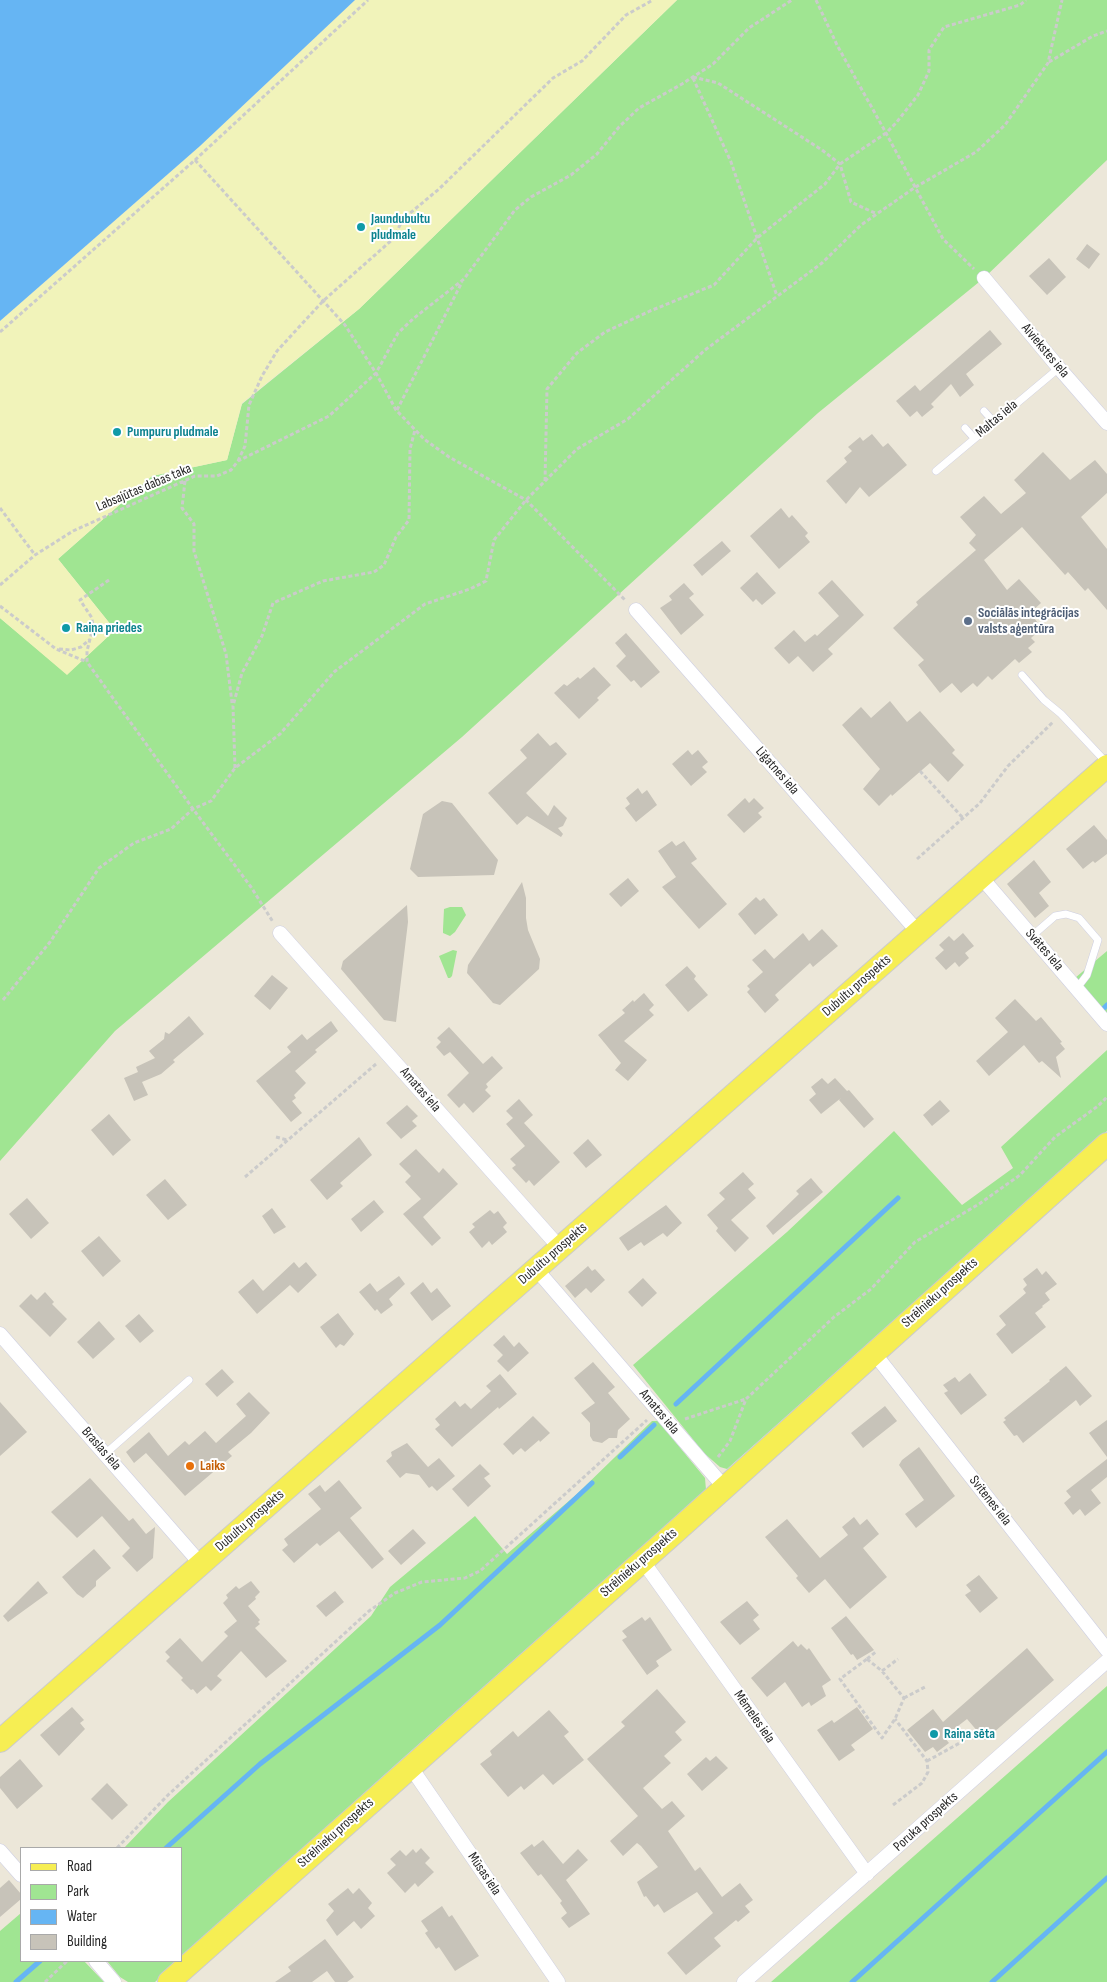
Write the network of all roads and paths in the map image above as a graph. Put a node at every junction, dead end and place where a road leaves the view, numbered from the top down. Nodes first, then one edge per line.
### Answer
1 (368, 0) edge
2 (653, 0) edge
3 (792, 0) edge
4 (816, 0) edge
5 (1026, 0) edge
6 (1062, 0) edge
7 (1107, 31) edge
8 (1048, 63) junction
9 (692, 77) junction
10 (886, 133) junction
11 (195, 160) junction
12 (840, 164) junction
13 (914, 188) junction
14 (877, 214) junction
15 (757, 238) junction
16 (984, 278) joint
17 (464, 279) junction
18 (777, 296) junction
19 (323, 301) junction
20 (0, 332) edge
21 (1059, 368) junction
22 (376, 373) junction
23 (396, 410) junction
24 (984, 411) dead end
25 (994, 422) junction
26 (1107, 422) edge
27 (965, 428) dead end
28 (415, 430) junction
29 (974, 438) junction
30 (238, 461) junction
31 (936, 471) dead end
32 (185, 480) junction
33 (545, 481) junction
34 (526, 500) junction
35 (0, 508) edge
36 (35, 555) junction
37 (108, 580) dead end
38 (0, 585) edge
39 (0, 606) edge
40 (636, 610) joint
41 (89, 640) junction
42 (56, 649) junction
43 (88, 662) junction
44 (1022, 675) dead end
45 (232, 706) junction
46 (1061, 714) junction
47 (1107, 765) edge
48 (235, 768) junction
49 (920, 771) dead end
50 (192, 809) junction
51 (963, 818) junction
52 (917, 859) dead end
53 (981, 877) junction
54 (918, 932) junction
55 (280, 933) joint
56 (1032, 936) junction
57 (1077, 988) junction
58 (3, 1000) dead end
59 (1107, 1024) edge
60 (388, 1053) junction
61 (1107, 1097) edge
62 (276, 1137) dead end
63 (288, 1141) junction
64 (1106, 1146) edge
65 (245, 1176) dead end
66 (560, 1248) junction
67 (536, 1269) junction
68 (0, 1334) edge
69 (874, 1353) junction
70 (188, 1380) dead end
71 (746, 1399) junction
72 (657, 1410) junction
73 (669, 1424) junction
74 (105, 1454) junction
75 (705, 1466) junction
76 (724, 1487) junction
77 (642, 1560) junction
78 (201, 1564) junction
79 (1107, 1650) edge
80 (877, 1651) dead end
81 (898, 1658) dead end
82 (867, 1659) junction
83 (1107, 1661) edge
84 (882, 1671) junction
85 (925, 1687) dead end
86 (904, 1698) junction
87 (894, 1719) junction
88 (967, 1739) dead end
89 (0, 1741) edge
90 (927, 1761) junction
91 (410, 1766) junction
92 (893, 1806) dead end
93 (118, 1847) edge
94 (0, 1851) edge
95 (20, 1874) edge
96 (867, 1874) junction
97 (66, 1962) edge
98 (97, 1962) edge
99 (176, 1980) edge
100 (46, 1982) edge
101 (114, 1982) edge
102 (558, 1982) edge
103 (744, 1982) edge

1 - 11 path
2 - 19 path
3 - 9 path, Labsajūtas dabas taka
4 - 10 path
5 - 10 path
6 - 8 path
7 - 8 path
8 - 13 path
9 - 12 path
9 - 15 path
9 - 17 path, Labsajūtas dabas taka
10 - 12 path
10 - 13 path
11 - 19 path
11 - 20 path
12 - 14 path
12 - 15 path
13 - 14 path
13 - 16 path
14 - 18 path
15 - 18 path
15 - 33 path
16 - 21 street, Aiviekstes iela
17 - 22 path, Labsajūtas dabas taka
17 - 23 path
18 - 33 path
19 - 22 path
19 - 30 path
21 - 25 lane, Maltas iela
21 - 26 street, Aiviekstes iela
22 - 23 path
22 - 30 path, Labsajūtas dabas taka
23 - 28 path
24 - 25 lane
25 - 29 lane, Maltas iela
27 - 29 lane
28 - 34 path
28 - 45 path
29 - 31 lane, Maltas iela
30 - 32 path, Labsajūtas dabas taka
32 - 36 path, Labsajūtas dabas taka
32 - 45 path
33 - 34 path
34 - 40 path
34 - 48 path
35 - 36 path
36 - 38 path, Labsajūtas dabas taka
37 - 41 path
39 - 42 path
40 - 54 street, Līgatnes iela
41 - 42 path
41 - 43 path
42 - 43 path
43 - 50 path
44 - 46 lane
45 - 48 path
46 - 47 lane
46 - 51 path
47 - 53 main road, Dubultu prospekts
48 - 50 path
49 - 51 path
50 - 55 path
50 - 58 path
51 - 52 path
53 - 54 main road, Dubultu prospekts
53 - 56 street, Svētes iela
54 - 66 main road, Dubultu prospekts
55 - 60 street, Amatas iela
56 - 57 street, Svētes iela
56 - 57 lane
57 - 59 street, Svētes iela
60 - 63 path
60 - 66 street, Amatas iela
61 - 71 path
62 - 63 path
63 - 65 path
64 - 69 main road, Strēlnieku prospekts
66 - 67 main road, Dubultu prospekts
67 - 72 street, Amatas iela
67 - 78 main road, Dubultu prospekts
68 - 74 street, Braslas iela
69 - 76 main road, Strēlnieku prospekts
69 - 79 street, Svitenes iela
70 - 74 lane
71 - 73 path
71 - 75 path
72 - 73 street, Amatas iela
72 - 93 path
73 - 75 street, Amatas iela
74 - 78 street, Braslas iela
75 - 76 street, Amatas iela
76 - 77 main road, Strēlnieku prospekts
77 - 91 main road, Strēlnieku prospekts
77 - 96 street, Mēmeles iela
78 - 89 main road, Dubultu prospekts
80 - 82 path
81 - 84 path
82 - 84 path
82 - 87 path
83 - 96 street, Poruka prospekts
84 - 86 path
85 - 86 path
86 - 87 path
87 - 90 path
88 - 90 path
90 - 92 path
91 - 99 main road, Strēlnieku prospekts
91 - 102 street, Mūsas iela
94 - 95 street
96 - 103 street, Poruka prospekts
97 - 100 path
98 - 101 street

